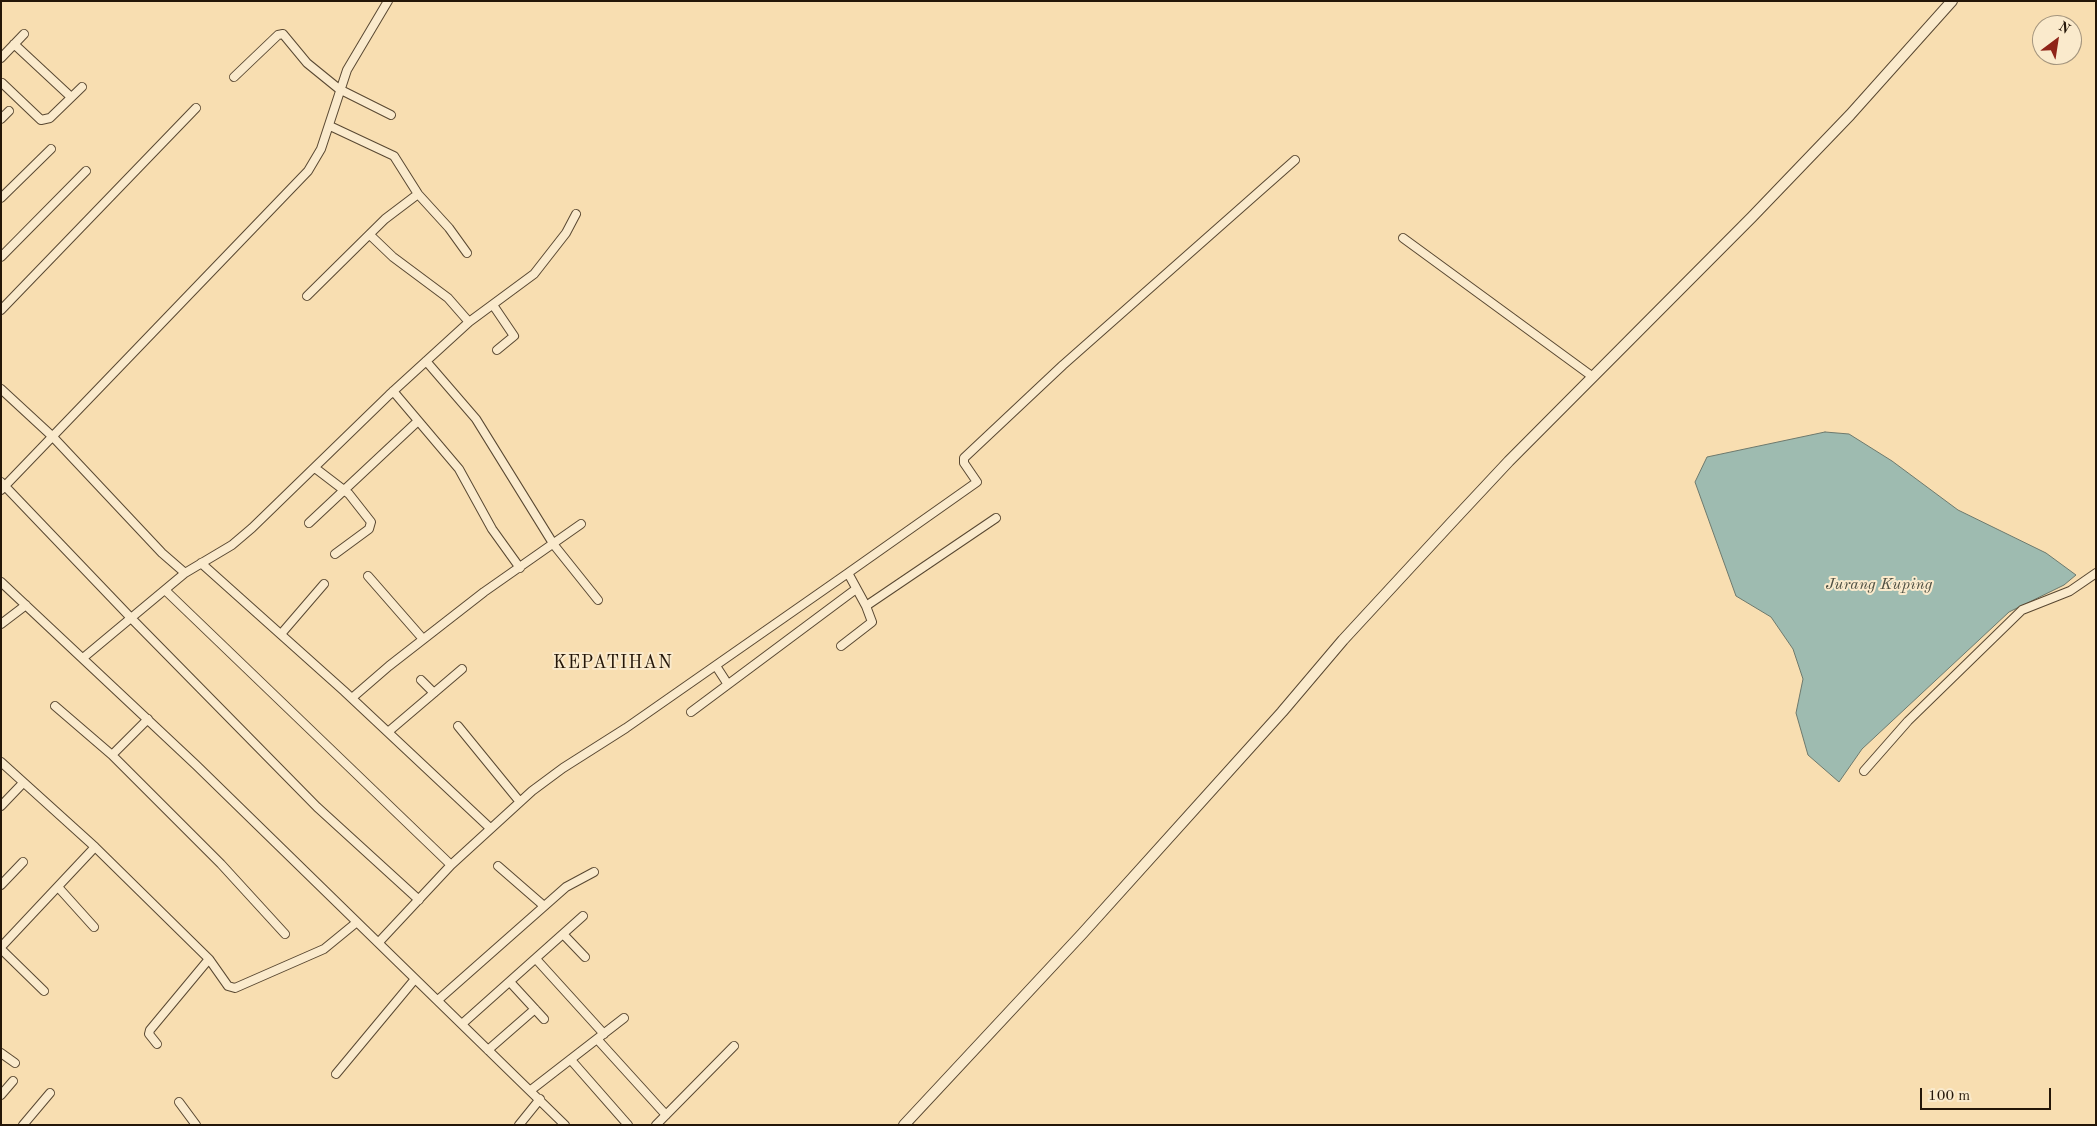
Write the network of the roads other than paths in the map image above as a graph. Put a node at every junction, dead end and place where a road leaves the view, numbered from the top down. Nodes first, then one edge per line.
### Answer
1 (388, 1) edge
2 (1952, 1) edge
3 (24, 34) dead end
4 (14, 44) junction
5 (1, 58) edge
6 (234, 77) dead end
7 (2, 83) edge
8 (82, 87) dead end
9 (339, 89) junction
10 (71, 97) junction
11 (196, 108) dead end
12 (9, 111) dead end
13 (391, 115) dead end
14 (1, 119) edge
15 (330, 126) junction
16 (51, 149) dead end
17 (1295, 160) dead end
18 (86, 171) dead end
19 (418, 194) junction
20 (1, 198) edge
21 (576, 214) dead end
22 (370, 234) junction
23 (1403, 238) dead end
24 (467, 253) dead end
25 (1, 257) edge
26 (307, 296) dead end
27 (493, 305) junction
28 (1, 310) edge
29 (469, 322) junction
30 (498, 350) dead end
31 (426, 361) junction
32 (1593, 377) junction
33 (1, 389) edge
34 (393, 391) junction
35 (418, 421) junction
36 (53, 437) junction
37 (315, 468) junction
38 (3, 486) edge
39 (343, 490) junction
40 (996, 518) dead end
41 (309, 522) dead end
42 (581, 524) dead end
43 (554, 544) junction
44 (335, 554) dead end
45 (201, 563) junction
46 (520, 568) junction
47 (185, 573) junction
48 (848, 573) junction
49 (2096, 573) edge
50 (368, 576) dead end
51 (1, 582) edge
52 (324, 584) dead end
53 (856, 589) junction
54 (166, 590) junction
55 (598, 600) dead end
56 (26, 605) junction
57 (866, 606) junction
58 (132, 619) junction
59 (1, 624) edge
60 (281, 634) junction
61 (423, 639) junction
62 (841, 646) dead end
63 (83, 658) junction
64 (716, 666) junction
65 (462, 669) dead end
66 (421, 680) dead end
67 (727, 683) junction
68 (434, 693) junction
69 (352, 698) junction
70 (55, 706) dead end
71 (691, 712) dead end
72 (148, 719) junction
73 (458, 726) dead end
74 (388, 732) junction
75 (112, 755) junction
76 (1, 762) edge
77 (1864, 771) dead end
78 (23, 783) junction
79 (520, 802) junction
80 (1, 806) edge
81 (490, 828) junction
82 (95, 847) junction
83 (23, 862) dead end
84 (451, 865) junction
85 (498, 866) dead end
86 (594, 872) dead end
87 (1, 885) edge
88 (58, 886) junction
89 (419, 900) junction
90 (544, 906) junction
91 (583, 916) dead end
92 (357, 922) junction
93 (94, 927) dead end
94 (285, 934) dead end
95 (563, 934) junction
96 (379, 942) junction
97 (2, 945) edge
98 (585, 956) dead end
99 (209, 959) junction
100 (536, 959) junction
101 (415, 979) junction
102 (510, 982) junction
103 (44, 991) dead end
104 (438, 1000) junction
105 (535, 1009) junction
106 (624, 1018) dead end
107 (544, 1019) dead end
108 (462, 1024) junction
109 (600, 1036) junction
110 (157, 1044) dead end
111 (734, 1046) dead end
112 (488, 1050) junction
113 (1, 1053) edge
114 (571, 1060) junction
115 (15, 1063) dead end
116 (336, 1074) dead end
117 (13, 1081) dead end
118 (531, 1090) junction
119 (50, 1093) dead end
120 (1, 1095) edge
121 (540, 1099) junction
122 (179, 1102) dead end
123 (666, 1115) junction
124 (23, 1125) edge
125 (196, 1125) edge
126 (519, 1125) edge
127 (565, 1125) edge
128 (628, 1125) edge
129 (656, 1125) edge
130 (904, 1125) edge

1 - 9 street
2 - 32 street
3 - 4 street
4 - 5 street
4 - 10 street
6 - 9 street
7 - 10 street
8 - 10 street
9 - 13 street
9 - 15 street
11 - 28 street
12 - 14 street
15 - 19 street
15 - 36 street
16 - 20 street
17 - 48 street
18 - 25 street
19 - 22 street
19 - 24 street
21 - 27 street
22 - 26 street
22 - 29 street
23 - 32 street
27 - 29 street
27 - 30 street
29 - 31 street
31 - 34 street
31 - 43 street
32 - 130 street
33 - 36 street
34 - 35 street
34 - 37 street
35 - 39 street
35 - 46 street
36 - 38 street
36 - 47 street
37 - 39 street
37 - 45 street
38 - 58 street
39 - 41 street
39 - 44 street
40 - 57 street
42 - 43 street
43 - 46 street
43 - 55 street
45 - 47 street
45 - 60 street
46 - 61 street
47 - 54 street
48 - 53 street
48 - 64 street
49 - 77 street
50 - 61 street
51 - 56 street
52 - 60 street
53 - 57 street
53 - 67 street
54 - 58 street
54 - 84 street
56 - 59 street
56 - 63 street
57 - 62 street
58 - 63 street
58 - 89 street
60 - 69 street
61 - 69 street
63 - 72 street
64 - 67 street
64 - 79 street
65 - 68 street
66 - 68 street
67 - 71 street
68 - 74 street
69 - 74 street
70 - 75 street
72 - 75 street
72 - 92 street
73 - 79 street
74 - 81 street
75 - 94 street
76 - 78 street
78 - 80 street
78 - 82 street
79 - 81 street
81 - 84 street
82 - 88 street
82 - 99 street
83 - 87 street
84 - 89 street
85 - 90 street
86 - 90 street
88 - 93 street
88 - 97 street
89 - 96 street
90 - 104 street
91 - 95 street
92 - 96 street
92 - 99 street
95 - 98 street
95 - 100 street
96 - 101 street
97 - 103 street
99 - 110 street
100 - 102 street
100 - 109 street
101 - 104 street
101 - 116 street
102 - 105 street
102 - 108 street
104 - 108 street
105 - 107 street
105 - 112 street
106 - 109 street
108 - 112 street
109 - 114 street
109 - 123 street
111 - 123 street
112 - 118 street
113 - 115 street
114 - 118 street
114 - 128 street
117 - 120 street
118 - 121 street
119 - 124 street
121 - 126 street
121 - 127 street
122 - 125 street
123 - 129 street

